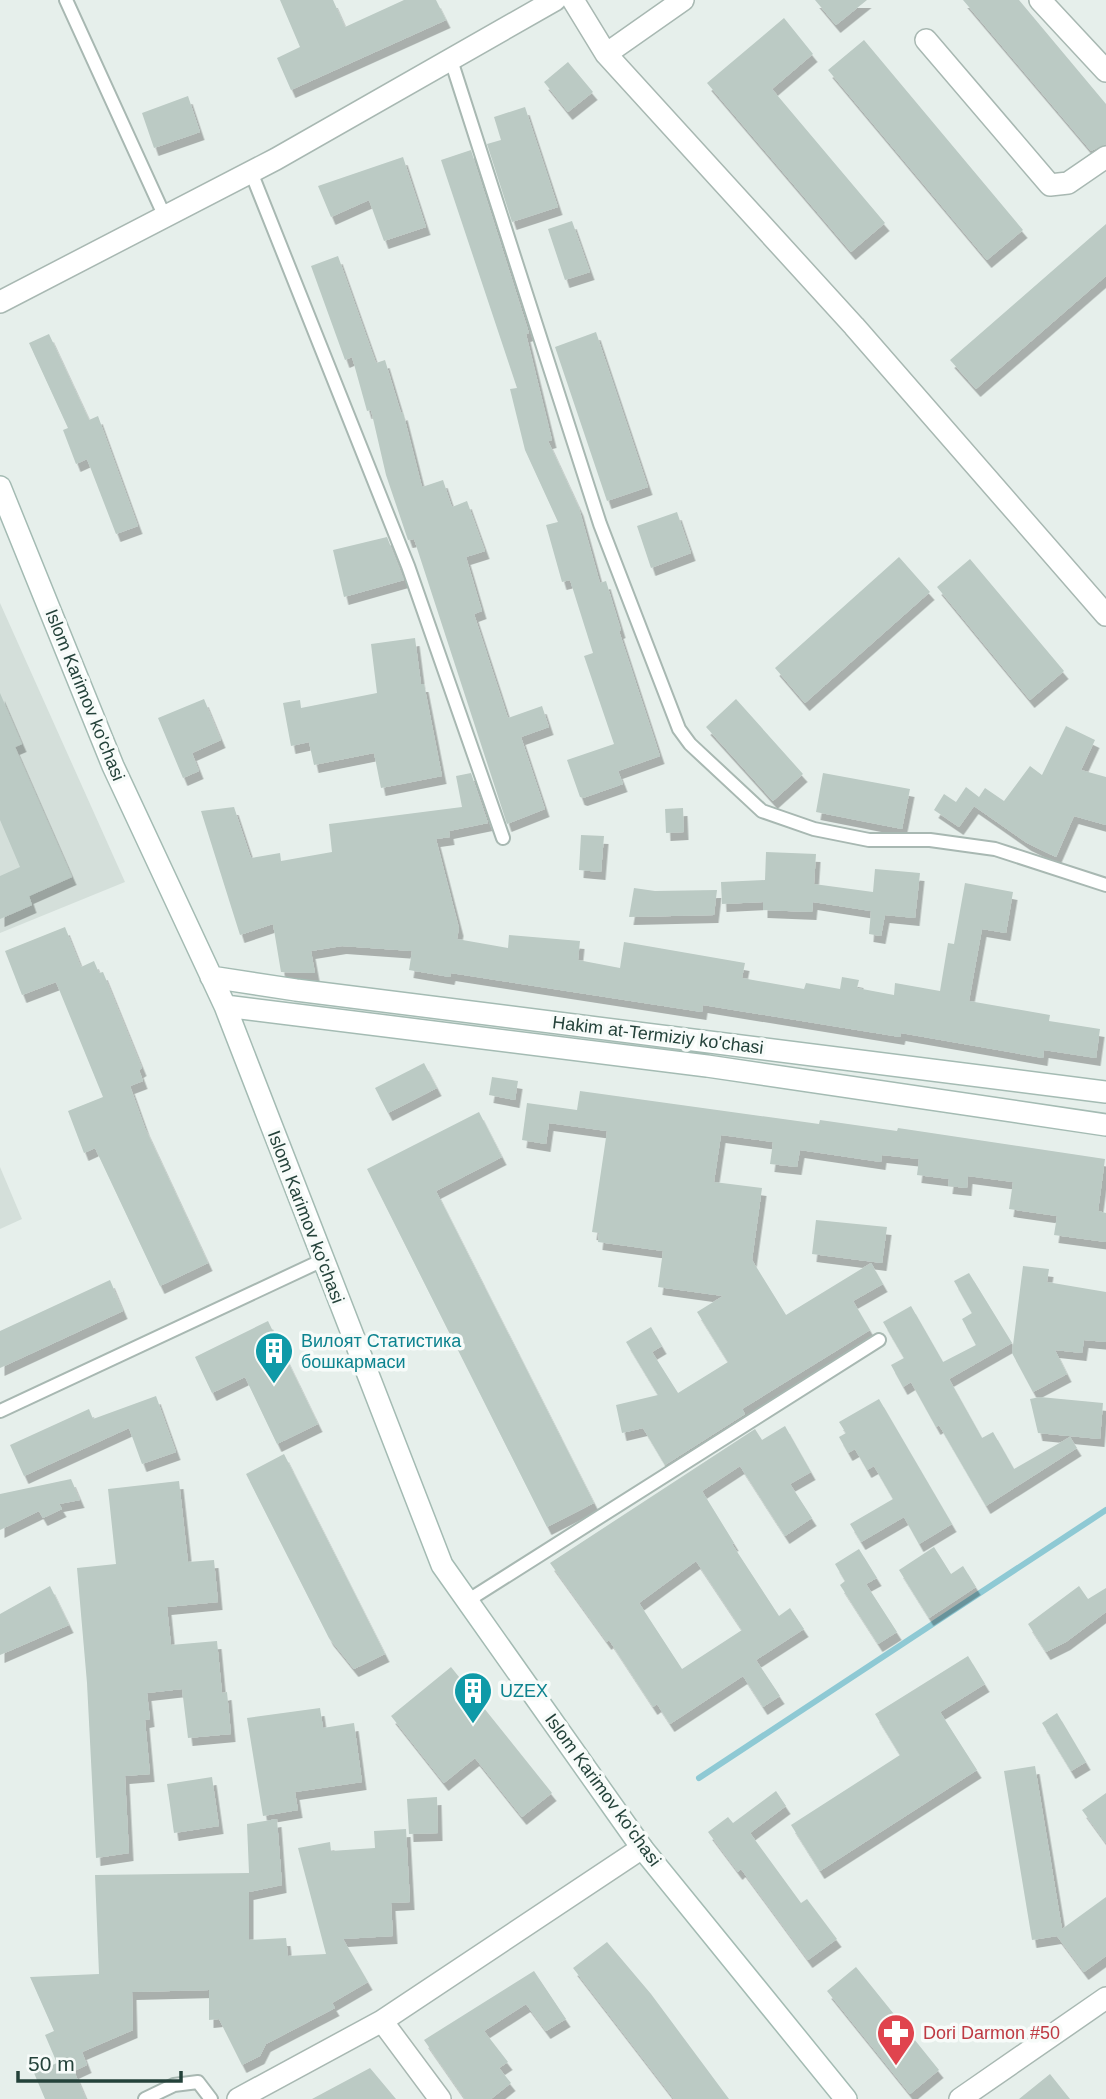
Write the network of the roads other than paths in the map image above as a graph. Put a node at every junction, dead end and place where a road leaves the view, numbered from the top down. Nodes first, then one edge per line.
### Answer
1 (66, 0) edge
2 (555, 0) edge
3 (573, 0) edge
4 (682, 0) edge
5 (1040, 0) edge
6 (926, 40) dead end
7 (606, 54) junction
8 (451, 60) junction
9 (1106, 71) edge
10 (1106, 157) edge
11 (251, 172) junction
12 (165, 217) junction
13 (0, 302) edge
14 (0, 487) edge
15 (1106, 615) edge
16 (503, 838) dead end
17 (1106, 885) edge
18 (211, 977) junction
19 (225, 1006) junction
20 (1106, 1092) edge
21 (1106, 1125) edge
22 (323, 1260) junction
23 (880, 1340) dead end
24 (0, 1411) edge
25 (467, 1601) junction
26 (642, 1848) junction
27 (1106, 1998) edge
28 (382, 2021) junction
29 (145, 2099) edge
30 (211, 2099) edge
31 (239, 2099) edge
32 (440, 2099) edge
33 (846, 2099) edge
34 (960, 2099) edge

1 - 12 lane
2 - 8 main road
3 - 7 main road
4 - 7 main road
5 - 9 main road
6 - 10 main road
7 - 15 main road
8 - 11 main road
8 - 17 lane
11 - 12 main road
11 - 16 lane
12 - 13 main road
14 - 18 main road, Islom Karimov ko'chasi
18 - 19 main road, Islom Karimov ko'chasi
18 - 20 main road, Hakim at-Termiziy ko'chasi
19 - 21 main road, Hakim at-Termiziy ko'chasi
19 - 22 main road, Islom Karimov ko'chasi
22 - 24 lane
22 - 25 main road, Islom Karimov ko'chasi
23 - 25 lane
25 - 26 main road, Islom Karimov ko'chasi
26 - 28 main road
26 - 33 main road, Islom Karimov ko'chasi
27 - 34 main road
28 - 31 main road
28 - 32 main road
29 - 30 lane

